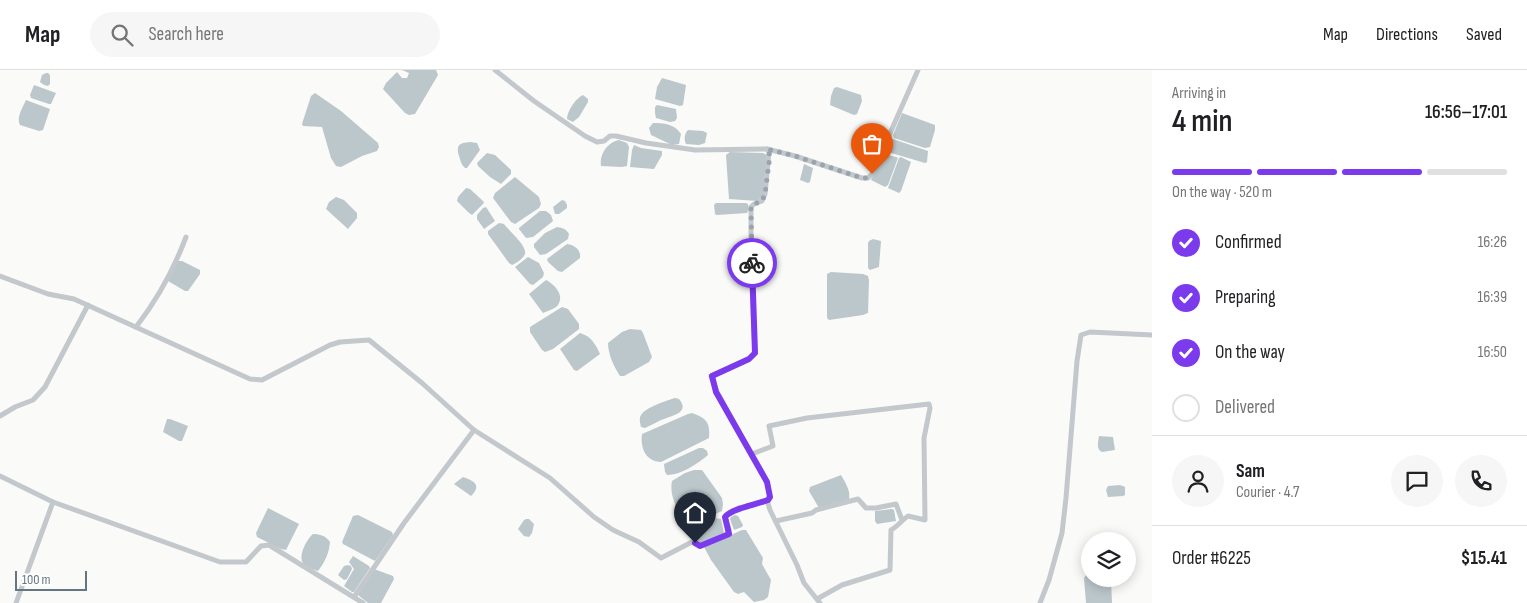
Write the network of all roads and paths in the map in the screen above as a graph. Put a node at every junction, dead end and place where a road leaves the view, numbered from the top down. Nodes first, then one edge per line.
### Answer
1 (495, 70) edge
2 (918, 70) edge
3 (767, 149) junction
4 (186, 236) dead end
5 (0, 276) edge
6 (88, 305) junction
7 (136, 327) junction
8 (1152, 335) edge
9 (0, 416) edge
10 (474, 430) junction
11 (752, 454) junction
12 (0, 476) edge
13 (768, 500) junction
14 (53, 502) junction
15 (902, 520) junction
16 (776, 521) junction
17 (354, 597) junction
18 (819, 601) edge
19 (16, 603) edge
20 (363, 603) edge
21 (1040, 603) edge

1 - 3 street
2 - 3 street
3 - 11 street
4 - 7 street
5 - 6 street
6 - 7 street
6 - 9 street
7 - 10 street
8 - 21 street
10 - 13 street
10 - 17 street
11 - 13 street
11 - 15 street
12 - 14 street
13 - 16 street
14 - 17 street
14 - 19 street
15 - 16 street
15 - 18 street
16 - 18 street
17 - 20 street

